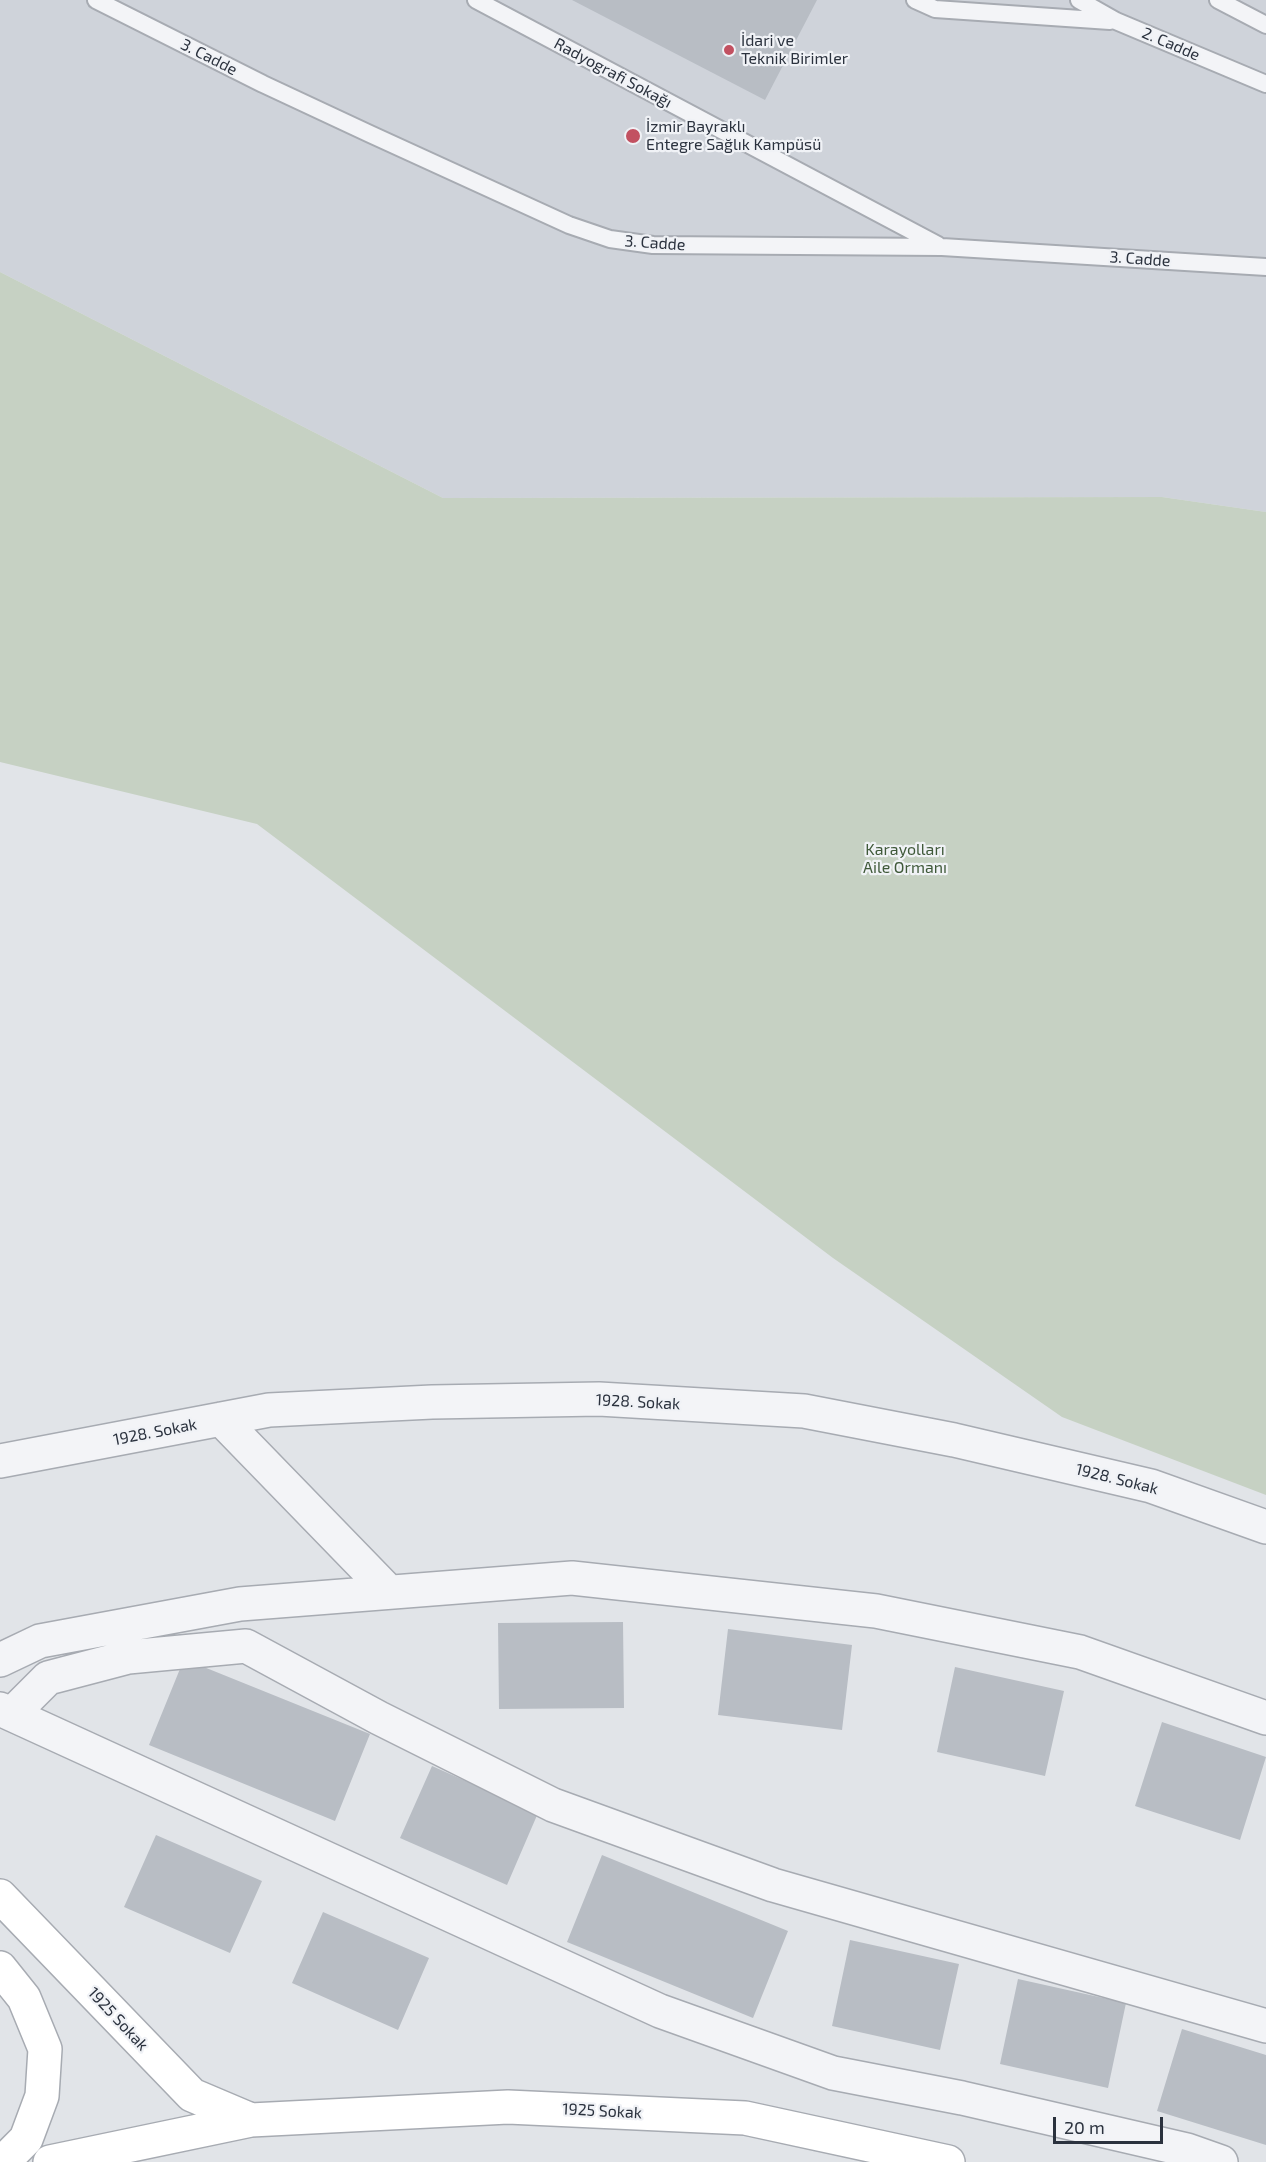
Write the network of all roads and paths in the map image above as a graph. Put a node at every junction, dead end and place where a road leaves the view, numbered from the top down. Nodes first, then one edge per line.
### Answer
1 (96, 0) edge
2 (476, 0) edge
3 (915, 0) edge
4 (1079, 0) edge
5 (1218, 0) edge
6 (1116, 21) junction
7 (1266, 25) edge
8 (1266, 84) edge
9 (942, 247) junction
10 (1266, 267) edge
11 (221, 1419) junction
12 (0, 1461) edge
13 (1266, 1527) edge
14 (389, 1592) junction
15 (0, 1660) edge
16 (6, 1712) edge
17 (1266, 1718) edge
18 (0, 1896) edge
19 (0, 1968) edge
20 (1266, 2026) edge
21 (251, 2121) junction
22 (3, 2162) edge
23 (50, 2162) edge
24 (948, 2162) edge
25 (1221, 2162) edge

1 - 9 lane, 3. Cadde
2 - 9 lane, Radyografi Sokağı
3 - 6 lane
4 - 6 lane, 2. Cadde
5 - 7 lane
6 - 8 lane, 2. Cadde
9 - 10 lane, 3. Cadde
11 - 12 street, 1928. Sokak
11 - 13 street, 1928. Sokak
11 - 14 street
14 - 15 street
14 - 17 street
16 - 20 street
16 - 25 street
18 - 21 main road, 1925 Sokak
19 - 22 main road
21 - 23 main road, 1925 Sokak
21 - 24 main road, 1925 Sokak

